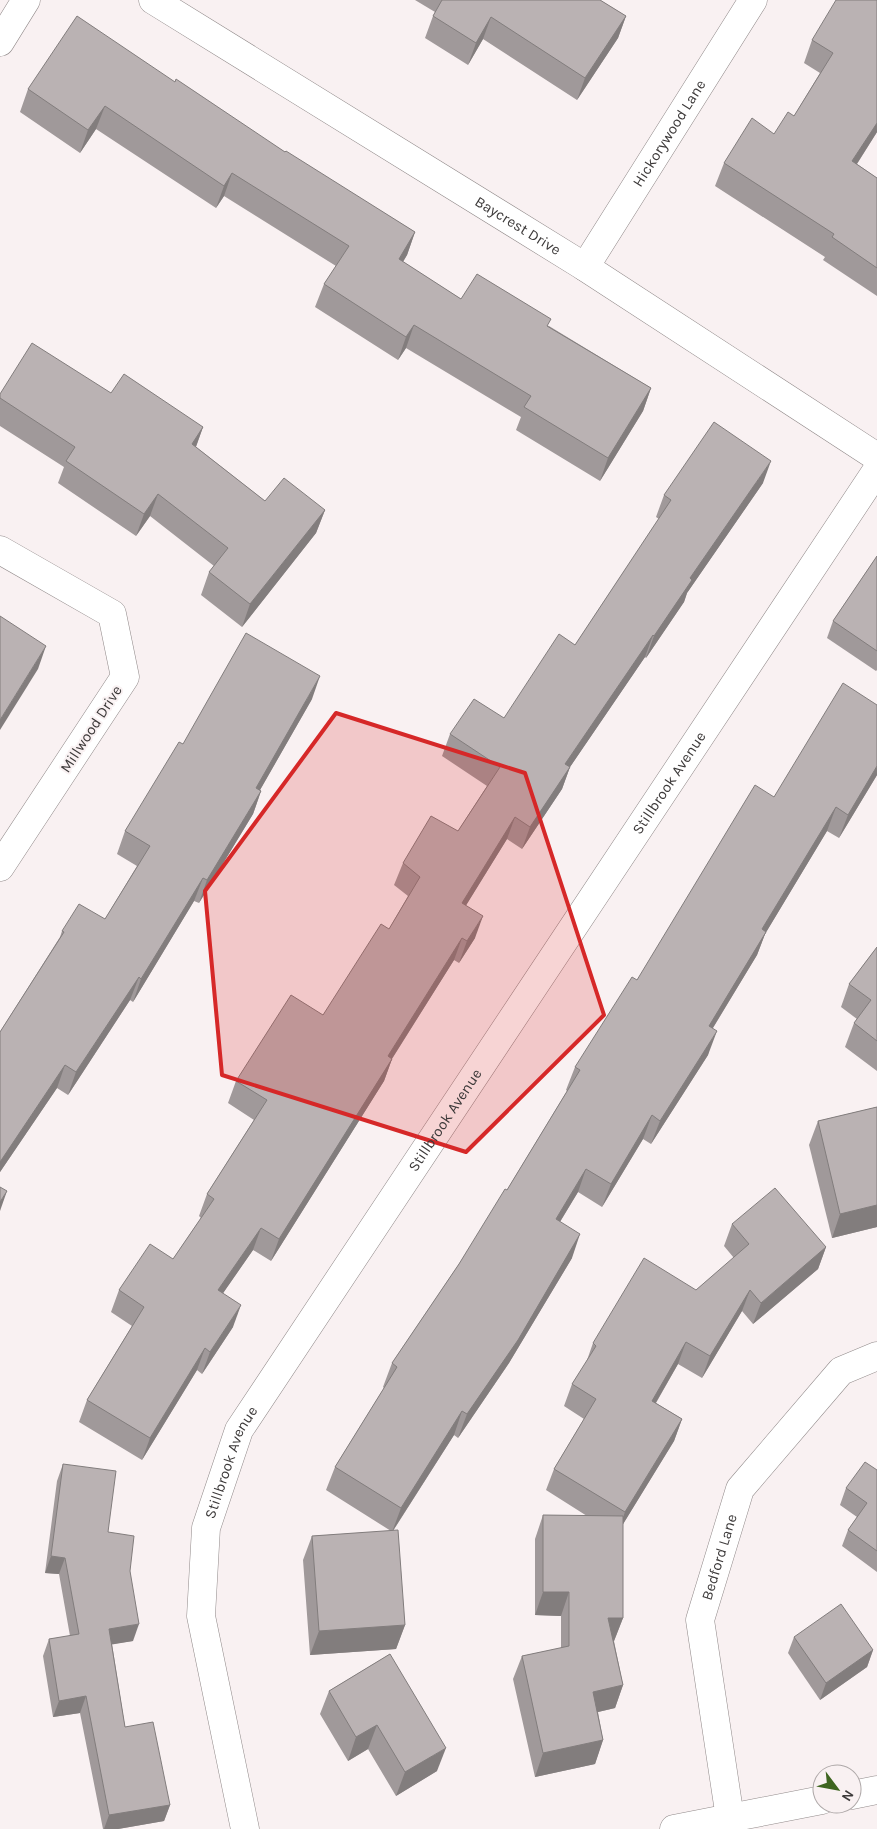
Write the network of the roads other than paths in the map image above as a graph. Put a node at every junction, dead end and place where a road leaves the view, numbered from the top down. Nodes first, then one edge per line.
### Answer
1 (26, 0) edge
2 (153, 0) edge
3 (753, 0) edge
4 (0, 42) edge
5 (585, 267) junction
6 (877, 457) edge
7 (877, 470) edge
8 (0, 550) edge
9 (0, 867) edge
10 (877, 1356) edge
11 (877, 1790) edge
12 (862, 1793) edge
13 (812, 1802) edge
14 (730, 1818) junction
15 (245, 1829) edge
16 (674, 1829) edge

1 - 4 street
2 - 5 street, Baycrest Drive
3 - 5 street, Hickorywood Lane
5 - 6 street, Baycrest Drive
7 - 15 street, Stillbrook Avenue
8 - 9 street, Millwood Drive
10 - 14 street, Bedford Lane
11 - 12 street
13 - 14 street
14 - 16 street

